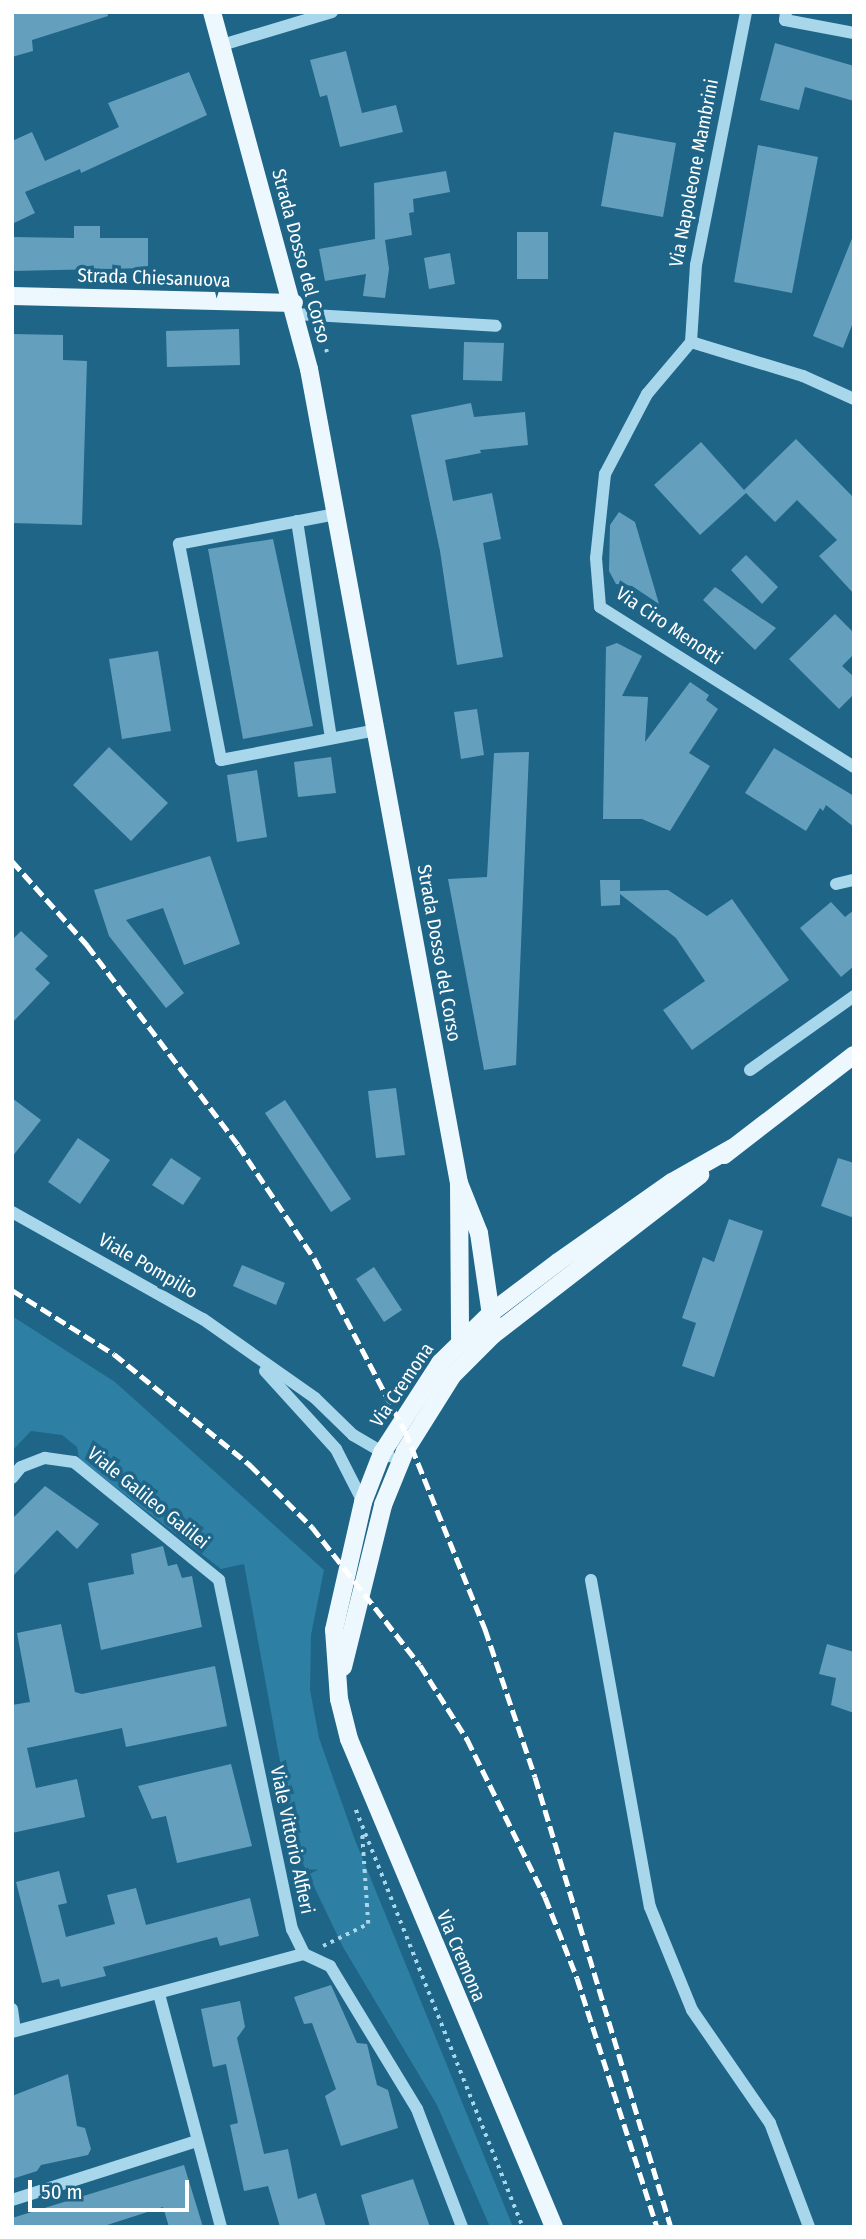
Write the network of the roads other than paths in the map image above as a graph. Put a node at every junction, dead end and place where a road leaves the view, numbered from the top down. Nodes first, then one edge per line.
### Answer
1 (212, 12) edge
2 (332, 12) edge
3 (746, 12) edge
4 (786, 12) edge
5 (854, 33) edge
6 (222, 45) junction
7 (12, 296) edge
8 (295, 309) junction
9 (496, 326) dead end
10 (691, 342) junction
11 (854, 399) edge
12 (336, 514) junction
13 (297, 521) junction
14 (377, 730) junction
15 (331, 738) junction
16 (854, 767) edge
17 (854, 880) edge
18 (836, 884) dead end
19 (854, 996) edge
20 (854, 1055) edge
21 (750, 1070) dead end
22 (732, 1148) junction
23 (459, 1183) junction
24 (12, 1212) edge
25 (492, 1312) junction
26 (493, 1335) junction
27 (460, 1339) junction
28 (258, 1362) junction
29 (446, 1370) junction
30 (382, 1453) junction
31 (402, 1456) junction
32 (12, 1478) edge
33 (363, 1502) junction
34 (219, 1580) joint
35 (591, 1580) dead end
36 (341, 1632) junction
37 (303, 1955) junction
38 (159, 1994) junction
39 (12, 2009) edge
40 (13, 2031) edge
41 (197, 2141) junction
42 (12, 2200) edge
43 (221, 2227) edge
44 (462, 2227) edge
45 (554, 2227) edge
46 (808, 2227) edge

1 - 6 main road, Strada Dosso del Corso
2 - 6 street
3 - 10 street, Via Napoleone Mambrini
4 - 5 street
6 - 8 main road, Strada Dosso del Corso
7 - 8 main road, Strada Chiesanuova
8 - 9 street
8 - 12 main road, Strada Dosso del Corso
10 - 11 street
10 - 16 street, Via Ciro Menotti
12 - 13 street
12 - 14 main road, Strada Dosso del Corso
13 - 15 street
13 - 15 street
14 - 15 street
14 - 23 main road, Strada Dosso del Corso
17 - 18 street
19 - 21 street
20 - 22 main road, Via Cremona
22 - 25 main road, Via Cremona
22 - 26 main road, Via Cremona
23 - 25 main road, Strada Dosso del Corso
23 - 27 main road, Strada Dosso del Corso
24 - 28 street, Viale Pompilio
25 - 26 main road, Strada Dosso del Corso
25 - 27 main road, Via Cremona
26 - 29 main road, Via Cremona
27 - 29 main road, Via Cremona
28 - 30 street, Viale Pompilio
28 - 33 street, Viale Pompilio
29 - 30 main road, Via Cremona
29 - 31 main road, Via Cremona
30 - 31 street, Viale Pompilio
30 - 33 main road, Via Cremona
31 - 36 main road, Via Cremona
32 - 34 street, Viale Galileo Galilei
33 - 36 main road, Via Cremona
34 - 37 street, Viale Vittorio Alfieri
35 - 46 street
36 - 45 main road, Via Cremona
37 - 38 street
37 - 44 street
38 - 40 street
38 - 41 street
39 - 40 street
41 - 42 street
41 - 43 street

